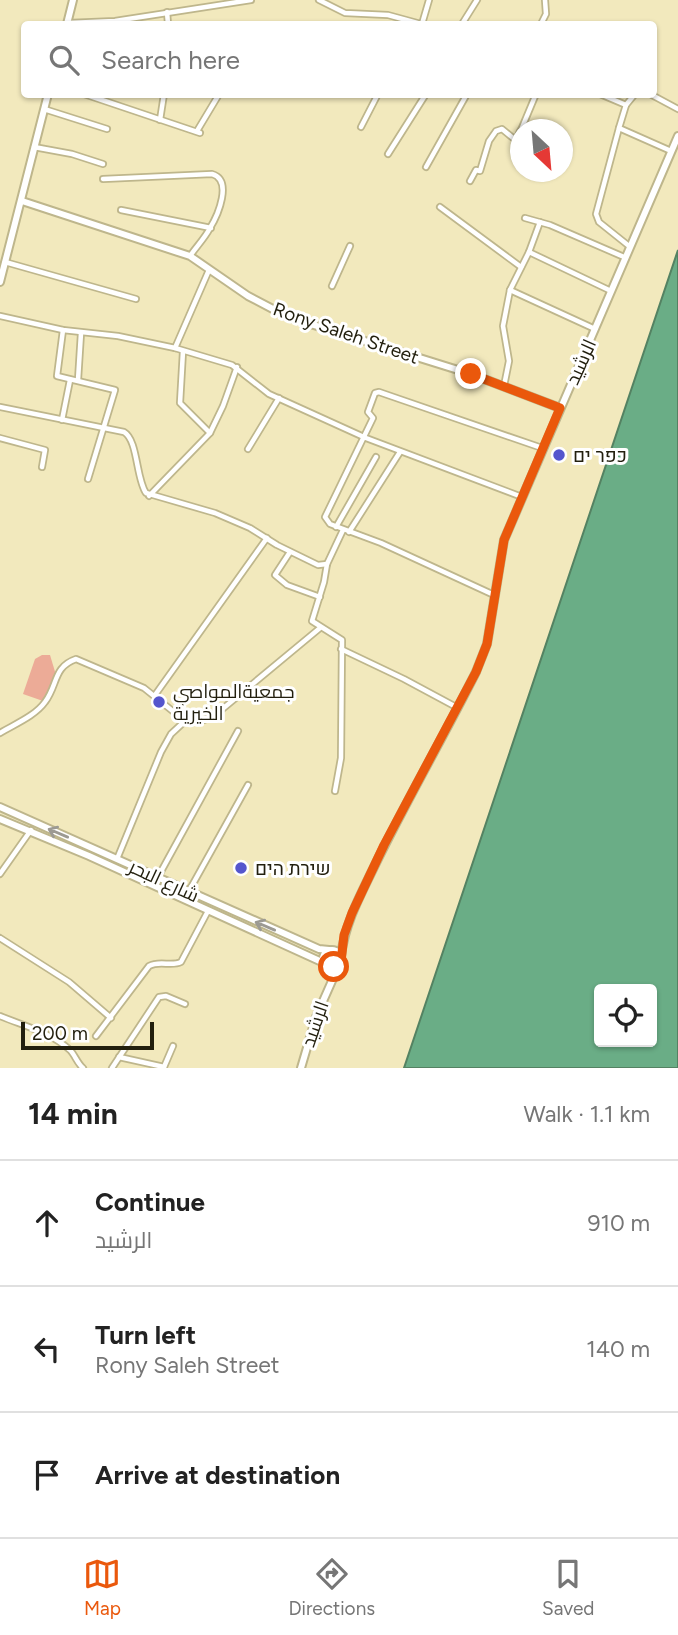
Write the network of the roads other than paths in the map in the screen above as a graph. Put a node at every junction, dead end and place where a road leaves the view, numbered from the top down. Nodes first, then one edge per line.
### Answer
1 (73, 0) edge
2 (251, 0) edge
3 (319, 0) edge
4 (429, 0) edge
5 (477, 0) edge
6 (545, 0) edge
7 (167, 12) junction
8 (69, 21) edge
9 (117, 21) edge
10 (168, 21) edge
11 (403, 21) edge
12 (422, 21) edge
13 (464, 21) edge
14 (543, 21) edge
15 (47, 98) edge
16 (103, 98) edge
17 (163, 98) edge
18 (218, 98) edge
19 (376, 98) edge
20 (423, 98) edge
21 (465, 98) edge
22 (534, 98) edge
23 (657, 98) edge
24 (630, 99) edge
25 (44, 109) junction
26 (678, 109) edge
27 (526, 119) edge
28 (160, 120) junction
29 (360, 127) dead end
30 (619, 128) junction
31 (107, 129) dead end
32 (510, 134) edge
33 (678, 136) edge
34 (34, 147) junction
35 (671, 151) junction
36 (388, 153) dead end
37 (103, 164) dead end
38 (426, 167) dead end
39 (103, 179) dead end
40 (470, 181) dead end
41 (22, 201) junction
42 (440, 207) dead end
43 (121, 210) dead end
44 (525, 218) dead end
45 (540, 222) junction
46 (211, 228) junction
47 (350, 246) dead end
48 (629, 246) junction
49 (529, 251) junction
50 (190, 256) junction
51 (624, 257) junction
52 (5, 262) junction
53 (521, 267) junction
54 (210, 269) junction
55 (0, 282) edge
56 (332, 286) dead end
57 (510, 290) junction
58 (611, 291) junction
59 (136, 299) dead end
60 (0, 316) edge
61 (595, 329) junction
62 (63, 330) junction
63 (81, 333) junction
64 (175, 348) junction
65 (183, 351) junction
66 (237, 367) junction
67 (70, 380) junction
68 (78, 380) junction
69 (504, 386) junction
70 (279, 398) junction
71 (0, 407) edge
72 (560, 408) junction
73 (62, 420) junction
74 (104, 428) junction
75 (210, 433) junction
76 (363, 436) junction
77 (0, 438) edge
78 (248, 449) dead end
79 (542, 449) junction
80 (400, 452) junction
81 (376, 457) dead end
82 (42, 467) dead end
83 (88, 479) dead end
84 (149, 496) junction
85 (522, 497) junction
86 (336, 527) junction
87 (343, 530) junction
88 (349, 532) junction
89 (267, 538) junction
90 (290, 552) junction
91 (327, 564) junction
92 (494, 595) junction
93 (320, 597) junction
94 (320, 628) junction
95 (341, 649) junction
96 (155, 695) junction
97 (458, 709) junction
98 (185, 720) junction
99 (238, 731) dead end
100 (0, 733) edge
101 (248, 785) dead end
102 (335, 791) dead end
103 (0, 807) edge
104 (0, 819) edge
105 (31, 830) junction
106 (117, 859) junction
107 (0, 874) edge
108 (158, 877) junction
109 (188, 892) junction
110 (208, 911) junction
111 (344, 935) junction
112 (0, 938) edge
113 (331, 950) junction
114 (341, 956) junction
115 (326, 964) junction
116 (339, 965) junction
117 (331, 981) junction
118 (185, 1004) dead end
119 (0, 1016) edge
120 (111, 1018) junction
121 (96, 1036) dead end
122 (173, 1046) dead end
123 (119, 1057) junction
124 (164, 1067) edge
125 (83, 1068) edge
126 (112, 1068) edge
127 (300, 1068) edge

1 - 8 main road
2 - 7 street
3 - 11 street
4 - 12 street
5 - 13 street
6 - 14 street
7 - 9 street
7 - 10 street
15 - 25 main road
16 - 28 street
17 - 28 street
18 - 28 street
19 - 29 street
20 - 36 street
21 - 38 street
22 - 27 street
23 - 26 street
24 - 30 street
25 - 31 street
25 - 34 main road
30 - 35 street
30 - 48 street
32 - 40 street
33 - 35 main road, الرشيد
34 - 37 street
34 - 41 main road
35 - 48 main road, الرشيد
39 - 46 street
41 - 50 main road, Rony Saleh Street
41 - 52 main road
42 - 53 street
43 - 46 street
44 - 45 street
45 - 49 street
45 - 51 street
46 - 50 street
47 - 56 street
48 - 51 main road, الرشيد
49 - 53 street
49 - 58 street
50 - 54 main road, Rony Saleh Street
51 - 58 main road, الرشيد
52 - 55 main road
52 - 59 street
53 - 57 street
54 - 64 street
54 - 69 main road, Rony Saleh Street
57 - 61 street
57 - 69 street
58 - 61 main road, الرشيد
60 - 62 street
61 - 72 main road, الرشيد
62 - 63 street
62 - 67 street
63 - 64 street
63 - 68 street
64 - 65 street
65 - 66 street
65 - 75 street
66 - 70 street
66 - 75 street
67 - 68 street
67 - 73 street
68 - 74 street
69 - 72 main road, Rony Saleh Street
70 - 76 street
70 - 78 street
71 - 73 street
72 - 79 main road, الرشيد
73 - 74 street
74 - 83 street
74 - 84 street
75 - 84 street
76 - 79 street
76 - 80 street
76 - 86 street
77 - 82 street
79 - 85 main road, الرشيد
80 - 85 street
80 - 88 street
81 - 86 street
84 - 89 street
85 - 92 main road, الرشيد
86 - 87 street
87 - 88 street
87 - 91 street
88 - 92 street
89 - 90 street
89 - 96 street
90 - 91 street
90 - 93 street
91 - 93 street
92 - 97 main road, الرشيد
93 - 94 street
94 - 95 street
94 - 98 street
95 - 97 street
95 - 102 street
96 - 98 street
96 - 100 street
97 - 111 main road, الرشيد
98 - 106 street
99 - 108 street
101 - 109 street
106 -> 103 main road, شارع البحر
104 - 105 main road, شارع البحر
105 - 107 street
105 - 110 main road, شارع البحر
106 - 108 main road, شارع البحر
108 - 109 main road, شارع البحر
113 -> 109 main road, شارع البحر
110 - 115 main road, شارع البحر
110 - 120 street
111 - 113 main road, الرشيد
111 - 114 main road, الرشيد
112 - 120 street
113 - 114 main road
113 - 115 main road
114 - 116 main road
115 - 116 main road
115 - 117 main road, الرشيد
116 - 117 main road, الرشيد
117 - 127 main road, الرشيد
118 - 123 street
119 - 125 street
120 - 121 street
122 - 124 street
123 - 124 street
123 - 126 street

